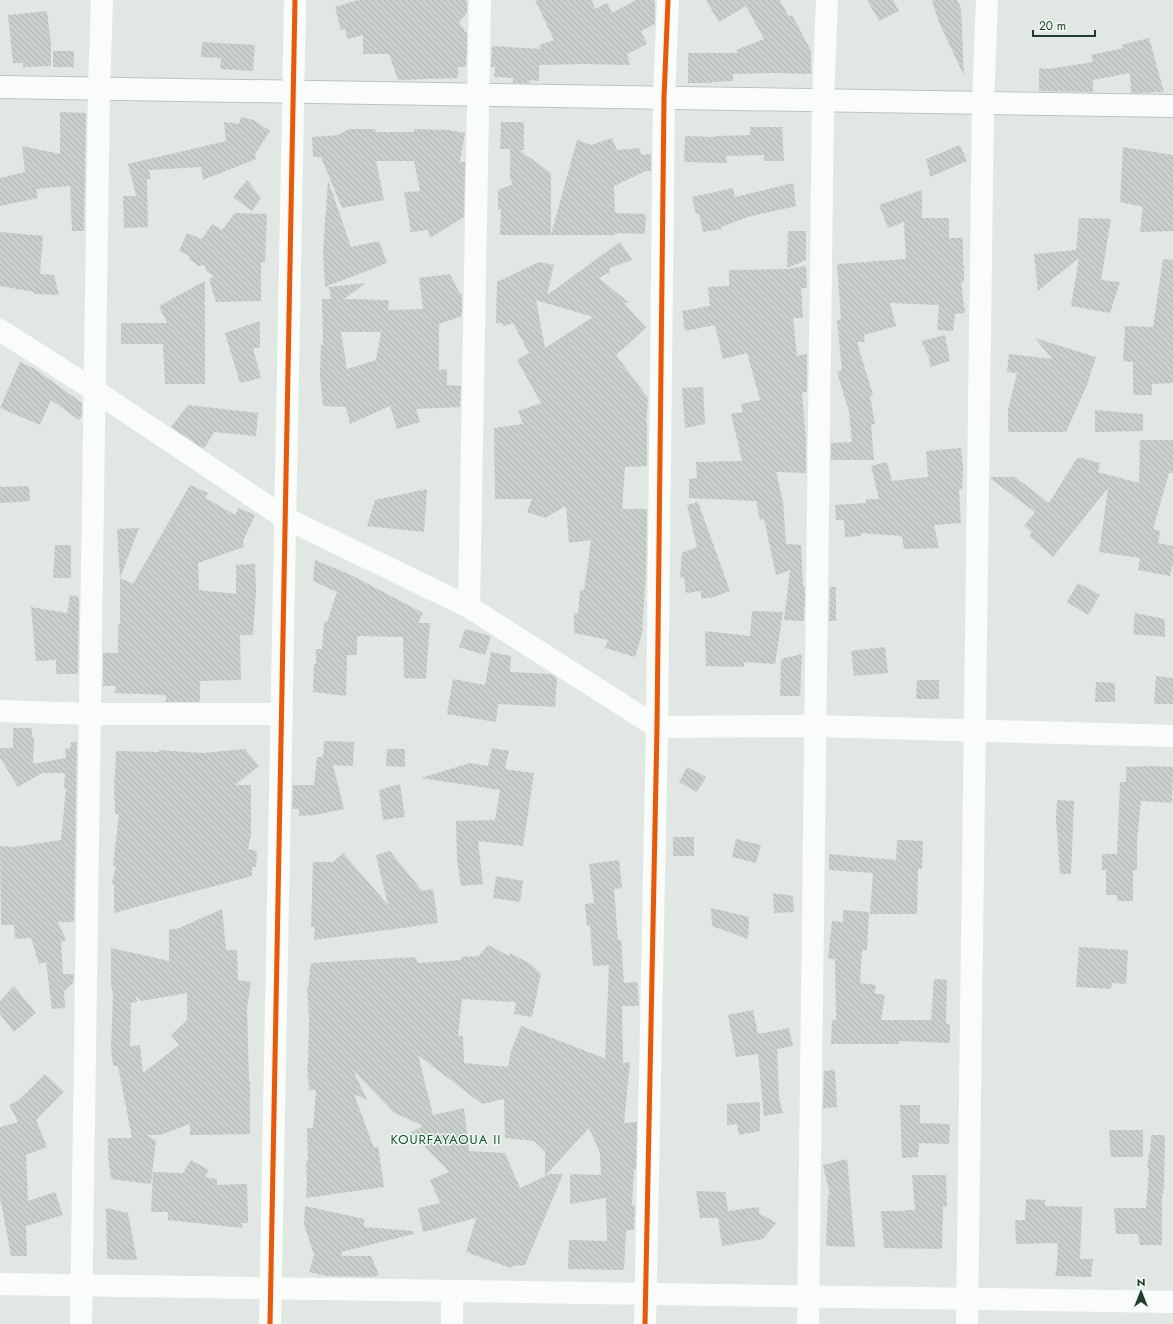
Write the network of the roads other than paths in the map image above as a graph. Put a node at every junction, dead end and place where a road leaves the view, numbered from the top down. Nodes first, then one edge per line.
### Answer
1 (102, 0) edge
2 (295, 0) edge
3 (480, 0) edge
4 (668, 0) edge
5 (827, 0) edge
6 (987, 0) edge
7 (0, 87) edge
8 (99, 89) junction
9 (294, 92) junction
10 (478, 95) junction
11 (664, 98) junction
12 (822, 101) junction
13 (983, 103) junction
14 (1173, 106) edge
15 (0, 330) edge
16 (94, 390) junction
17 (286, 518) junction
18 (469, 607) junction
19 (0, 711) edge
20 (90, 714) junction
21 (282, 714) junction
22 (814, 726) junction
23 (657, 727) junction
24 (974, 730) junction
25 (1173, 736) edge
26 (0, 1284) edge
27 (82, 1286) junction
28 (271, 1288) junction
29 (452, 1291) junction
30 (646, 1294) junction
31 (809, 1297) junction
32 (968, 1299) junction
33 (1173, 1302) edge
34 (81, 1324) edge
35 (270, 1324) edge
36 (452, 1324) edge
37 (646, 1324) edge
38 (808, 1324) edge
39 (967, 1324) edge

1 - 8 street
2 - 9 street
3 - 10 street
4 - 11 street
5 - 12 street
6 - 13 street
7 - 8 street
8 - 9 street
8 - 16 street
9 - 10 street
9 - 17 street
10 - 11 street
10 - 18 street
11 - 12 street
11 - 23 street
12 - 13 street
12 - 22 street
13 - 14 street
13 - 24 street
15 - 16 street
16 - 17 street
16 - 20 street
17 - 18 street
17 - 21 street
18 - 23 street
19 - 20 street
20 - 21 street
20 - 27 street
21 - 28 street
22 - 23 street
22 - 24 street
22 - 31 street
23 - 30 street
24 - 25 street
24 - 32 street
26 - 27 street
27 - 28 street
27 - 34 street
28 - 29 street
28 - 35 street
29 - 30 street
29 - 36 street
30 - 31 street
30 - 37 street
31 - 32 street
31 - 38 street
32 - 33 street
32 - 39 street

